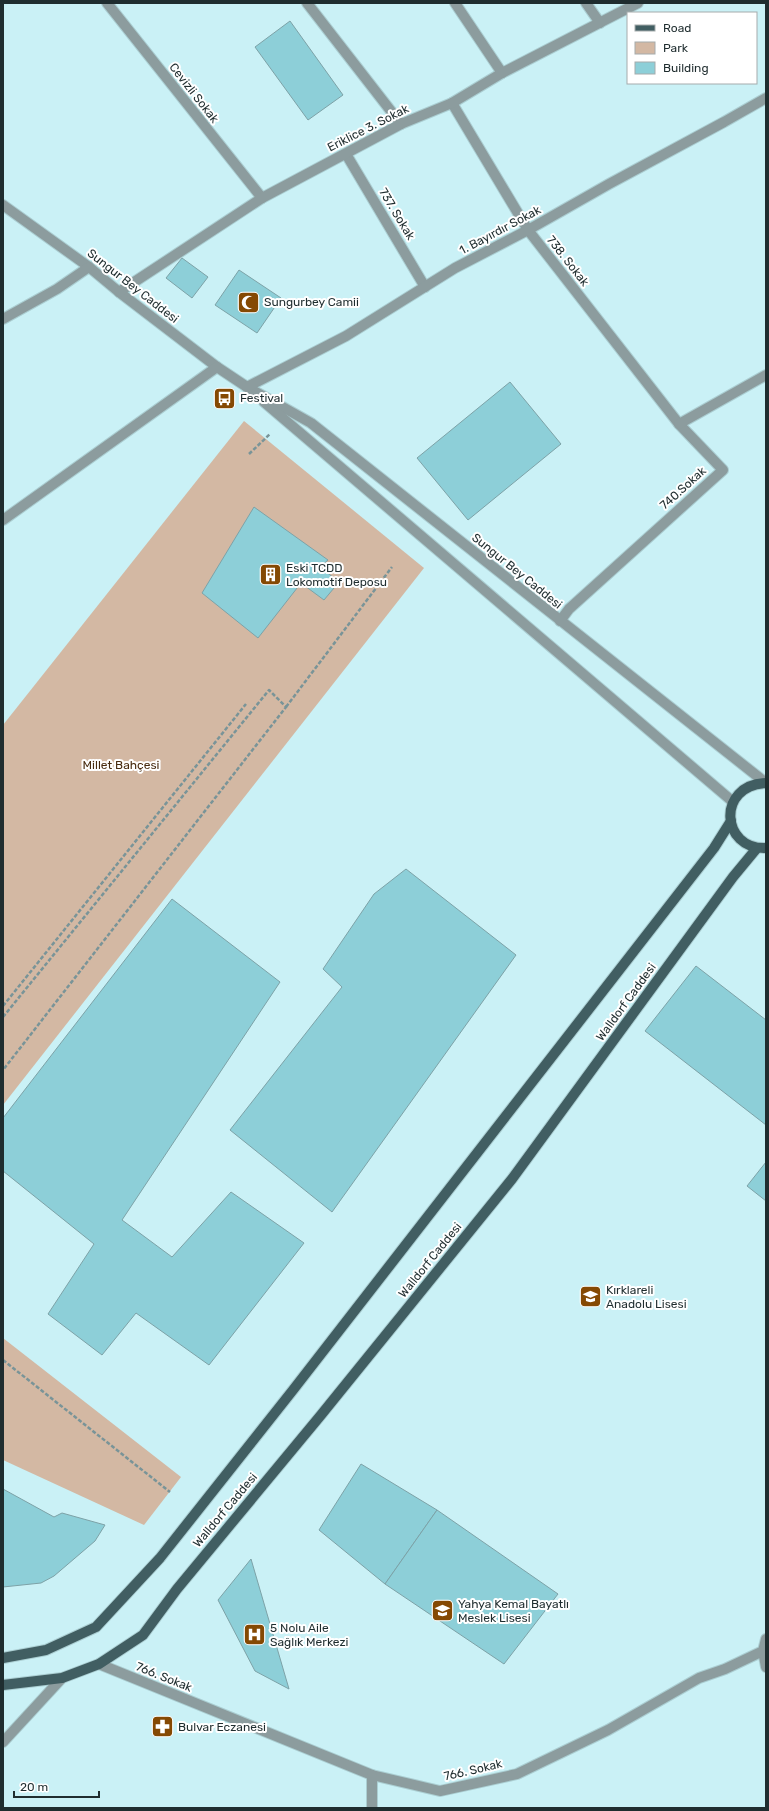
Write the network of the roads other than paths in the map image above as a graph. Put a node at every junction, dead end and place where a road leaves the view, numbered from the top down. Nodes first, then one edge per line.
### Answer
1 (107, 3) edge
2 (307, 3) edge
3 (455, 3) edge
4 (586, 3) edge
5 (638, 3) edge
6 (600, 23) junction
7 (502, 73) junction
8 (766, 98) edge
9 (452, 103) junction
10 (401, 124) junction
11 (346, 154) junction
12 (262, 198) junction
13 (3, 205) edge
14 (528, 230) junction
15 (89, 267) junction
16 (425, 287) junction
17 (119, 292) junction
18 (3, 319) edge
19 (217, 367) junction
20 (766, 375) edge
21 (247, 387) junction
22 (679, 424) junction
23 (3, 520) edge
24 (560, 621) junction
25 (766, 783) edge
26 (732, 801) junction
27 (731, 821) junction
28 (762, 848) edge
29 (766, 1639) edge
30 (763, 1652) junction
31 (3, 1658) edge
32 (98, 1664) junction
33 (766, 1667) edge
34 (62, 1678) junction
35 (3, 1685) edge
36 (3, 1742) edge
37 (372, 1775) junction
38 (372, 1808) edge

1 - 12 street, Cevizli Sokak
2 - 10 street
3 - 7 street
4 - 6 street
5 - 6 street, Eriklice 3. Sokak
6 - 7 street, Eriklice 3. Sokak
7 - 9 street, Eriklice 3. Sokak
8 - 14 street, 1. Bayırdır Sokak
9 - 10 street, Eriklice 3. Sokak
9 - 14 street, 738. Sokak
10 - 11 street, Eriklice 3. Sokak
11 - 12 street, Eriklice 3. Sokak
11 - 16 street, 737. Sokak
12 - 17 street, Eriklice 3. Sokak
13 - 15 street, Sungur Bey Caddesi
14 - 16 street, 1. Bayırdır Sokak
14 - 22 street, 738. Sokak
15 - 17 street, Sungur Bey Caddesi
15 - 18 street
16 - 21 street, 1. Bayırdır Sokak
17 - 19 street, Sungur Bey Caddesi
19 - 21 street, Sungur Bey Caddesi
19 - 23 street
20 - 22 street
21 - 24 street, Sungur Bey Caddesi
21 - 26 street, Sungur Bey Caddesi
22 - 24 street, 740.Sokak
24 - 25 street, Sungur Bey Caddesi
25 - 26 main road
26 - 27 main road
27 - 28 main road
27 - 31 main road, Walldorf Caddesi
28 - 32 main road, Walldorf Caddesi
29 - 30 street
30 - 33 street
30 - 37 street, 766. Sokak
32 - 34 main road, Walldorf Caddesi
32 - 37 street, 766. Sokak
34 - 35 main road, Walldorf Caddesi
34 - 36 street
37 - 38 street

